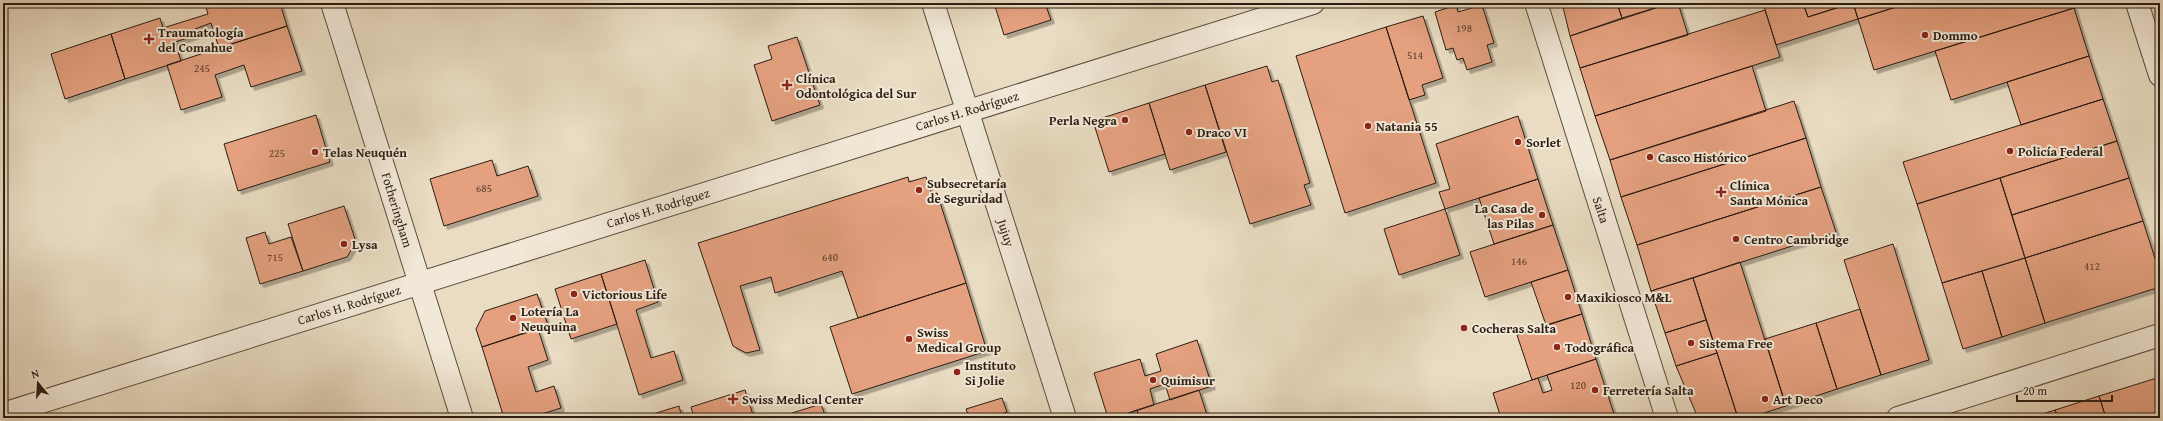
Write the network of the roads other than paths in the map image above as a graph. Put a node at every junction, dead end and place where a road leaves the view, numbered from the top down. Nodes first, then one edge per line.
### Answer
1 (332, 3) edge
2 (933, 3) edge
3 (1313, 3) edge
4 (1536, 3) edge
5 (2137, 3) edge
6 (2160, 75) edge
7 (967, 111) junction
8 (420, 283) junction
9 (2160, 335) edge
10 (3, 414) edge
11 (462, 418) edge
12 (1065, 418) edge
13 (1667, 418) edge
14 (1898, 418) edge

1 - 8 street, Fotheringham
2 - 7 street, Jujuy
3 - 7 street, Carlos H. Rodríguez
4 - 13 street, Salta
5 - 6 street
7 - 8 street, Carlos H. Rodríguez
7 - 12 street, Jujuy
8 - 10 street, Carlos H. Rodríguez
8 - 11 street, Fotheringham
9 - 14 street

